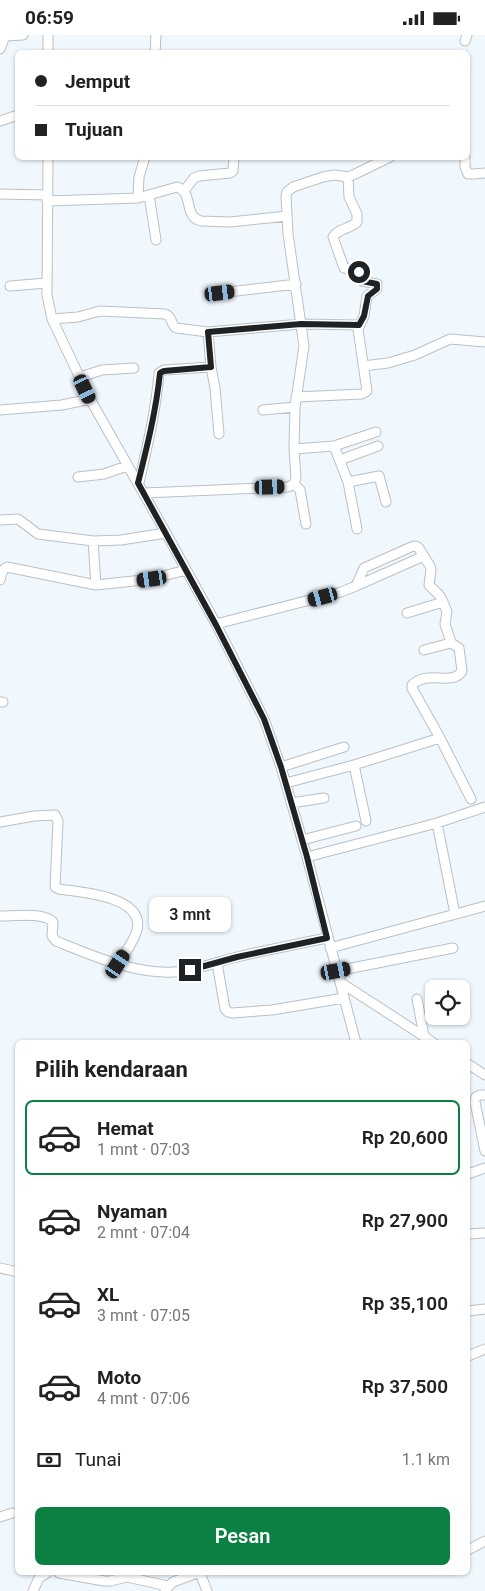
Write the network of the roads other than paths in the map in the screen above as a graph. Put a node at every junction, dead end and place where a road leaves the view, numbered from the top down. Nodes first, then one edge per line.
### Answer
1 (23, 35) edge
2 (48, 35) edge
3 (156, 35) edge
4 (4, 36) edge
5 (0, 49) edge
6 (48, 50) edge
7 (155, 50) edge
8 (15, 116) edge
9 (0, 121) edge
10 (48, 160) edge
11 (144, 160) edge
12 (234, 160) edge
13 (385, 160) edge
14 (465, 160) edge
15 (485, 173) edge
16 (348, 177) junction
17 (184, 191) junction
18 (0, 193) edge
19 (144, 197) junction
20 (47, 198) junction
21 (286, 216) junction
22 (156, 240) dead end
23 (48, 283) junction
24 (296, 284) junction
25 (10, 286) dead end
26 (220, 293) dead end
27 (52, 319) junction
28 (301, 324) junction
29 (359, 325) junction
30 (208, 332) junction
31 (485, 342) edge
32 (363, 366) junction
33 (211, 367) junction
34 (134, 368) dead end
35 (80, 377) junction
36 (90, 399) junction
37 (296, 402) junction
38 (0, 410) edge
39 (263, 410) dead end
40 (376, 432) dead end
41 (219, 434) dead end
42 (334, 446) junction
43 (378, 446) dead end
44 (294, 449) junction
45 (340, 460) junction
46 (127, 465) junction
47 (78, 477) dead end
48 (348, 482) junction
49 (138, 483) junction
50 (294, 484) junction
51 (144, 493) junction
52 (386, 502) dead end
53 (0, 520) edge
54 (306, 524) dead end
55 (357, 529) dead end
56 (166, 533) junction
57 (93, 541) junction
58 (424, 556) junction
59 (186, 571) junction
60 (0, 580) edge
61 (96, 585) junction
62 (356, 585) junction
63 (443, 602) junction
64 (407, 613) dead end
65 (216, 625) junction
66 (451, 643) junction
67 (424, 650) dead end
68 (440, 737) junction
69 (344, 747) dead end
70 (354, 765) junction
71 (281, 767) junction
72 (286, 783) junction
73 (324, 798) dead end
74 (471, 799) dead end
75 (291, 803) junction
76 (485, 807) edge
77 (366, 821) dead end
78 (0, 822) edge
79 (437, 823) junction
80 (356, 826) dead end
81 (302, 840) junction
82 (307, 857) junction
83 (485, 906) edge
84 (455, 913) junction
85 (0, 916) edge
86 (323, 939) junction
87 (330, 948) junction
88 (452, 948) dead end
89 (217, 963) junction
90 (118, 964) junction
91 (336, 971) junction
92 (340, 983) junction
93 (344, 998) junction
94 (417, 999) dead end
95 (424, 1036) junction
96 (355, 1040) edge
97 (430, 1040) edge
98 (470, 1065) edge
99 (485, 1075) edge
100 (485, 1095) edge
101 (485, 1151) edge
102 (485, 1168) edge
103 (470, 1174) edge
104 (485, 1233) edge
105 (470, 1234) edge
106 (0, 1268) edge
107 (15, 1271) edge
108 (485, 1309) edge
109 (470, 1311) edge
110 (485, 1349) edge
111 (470, 1355) edge
112 (12, 1513) dead end
113 (0, 1517) edge
114 (485, 1541) edge
115 (470, 1549) edge
116 (44, 1575) edge
117 (68, 1575) edge
118 (193, 1575) edge
119 (200, 1575) edge
120 (166, 1589) edge
121 (33, 1591) edge
122 (207, 1591) edge

1 - 4 street
2 - 6 street
3 - 7 street
4 - 5 street
8 - 9 street
10 - 20 street
11 - 19 street
12 - 17 street
13 - 16 street
14 - 15 street
16 - 21 street
16 - 29 street
17 - 19 street
17 - 21 street
18 - 20 street
19 - 20 street
19 - 22 street
20 - 23 street
21 - 24 street
23 - 25 street
23 - 27 street
24 - 26 street
24 - 28 street
27 - 30 street
27 - 35 street
28 - 29 street
28 - 30 street
28 - 37 street
29 - 32 street
30 - 33 street
31 - 32 street
32 - 37 street
33 - 41 street
33 - 49 street
34 - 35 street
35 - 36 street
36 - 38 street
36 - 46 street
37 - 39 street
37 - 44 street
40 - 42 street
42 - 44 street
42 - 45 street
43 - 45 street
44 - 50 street
45 - 48 street
46 - 47 street
46 - 49 street
48 - 52 street
48 - 55 street
49 - 51 street
50 - 51 street
50 - 54 street
51 - 56 street
53 - 57 street
56 - 57 street
56 - 59 street
57 - 61 street
58 - 62 street
58 - 62 street
58 - 63 street
59 - 61 street
59 - 65 street
60 - 61 street
62 - 65 street
63 - 64 street
63 - 66 street
65 - 71 street
66 - 67 street
66 - 68 street
68 - 70 street
68 - 74 street
69 - 71 street
70 - 72 street
70 - 77 street
71 - 72 street
72 - 75 street
73 - 75 street
75 - 81 street
76 - 79 street
78 - 90 street
79 - 82 street
79 - 84 street
80 - 81 street
81 - 82 street
82 - 86 street
83 - 84 street
84 - 87 street
85 - 90 street
86 - 87 street
86 - 89 street
87 - 91 street
88 - 91 street
89 - 90 street
89 - 93 street
91 - 92 street
92 - 93 street
92 - 95 street
93 - 96 street
94 - 95 street
95 - 97 street
98 - 99 street
100 - 101 street
102 - 103 street
104 - 105 street
106 - 107 street
108 - 109 street
110 - 111 street
112 - 113 street
114 - 115 street
116 - 121 street
117 - 120 street
118 - 120 street
119 - 122 street

